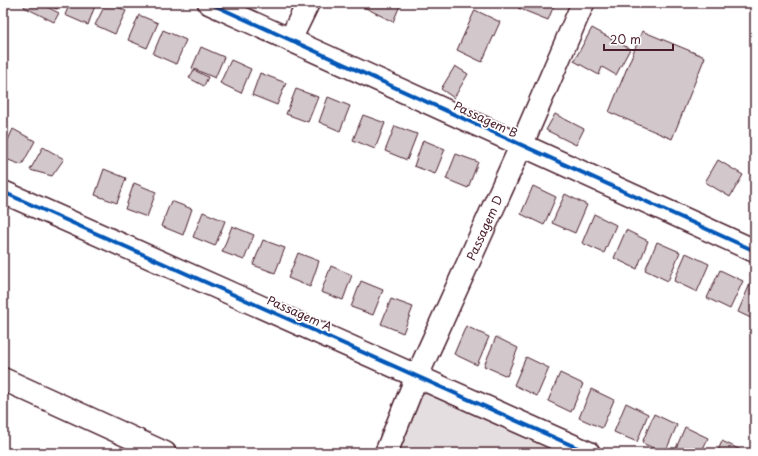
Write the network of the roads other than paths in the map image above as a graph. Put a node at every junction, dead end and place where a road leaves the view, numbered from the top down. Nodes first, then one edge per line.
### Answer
1 (209, 3) edge
2 (308, 3) edge
3 (583, 3) edge
4 (290, 40) junction
5 (521, 146) junction
6 (3, 192) edge
7 (755, 251) edge
8 (416, 376) junction
9 (3, 379) edge
10 (165, 453) edge
11 (386, 453) edge
12 (589, 453) edge

1 - 4 street, Passagem B
2 - 4 street
3 - 5 street, Passagem D
4 - 5 street, Passagem B
5 - 7 street, Passagem B
5 - 8 street, Passagem D
6 - 8 street, Passagem A
8 - 11 street, Passagem D
8 - 12 street, Passagem A
9 - 10 street

